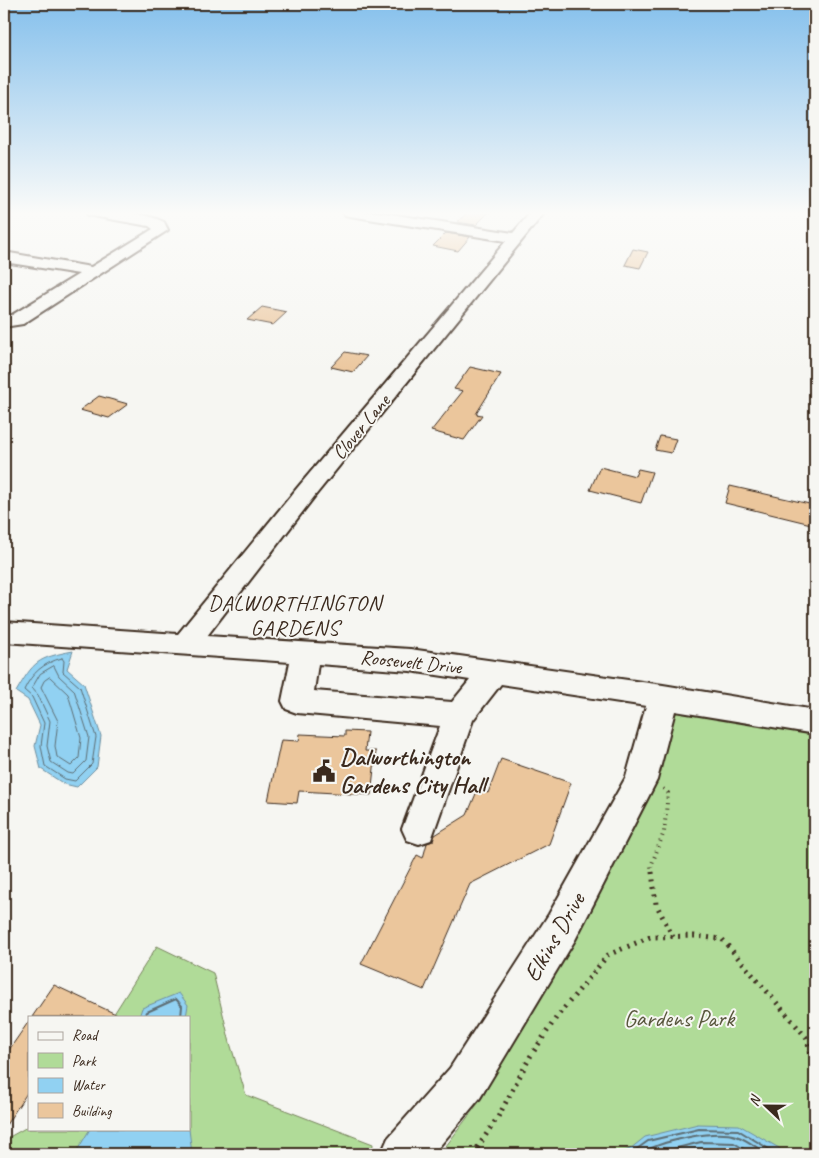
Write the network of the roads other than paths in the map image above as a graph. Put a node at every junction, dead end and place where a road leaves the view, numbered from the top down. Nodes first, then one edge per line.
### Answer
1 (56, 266) edge
2 (104, 266) edge
3 (494, 266) edge
4 (94, 272) junction
5 (4, 322) edge
6 (4, 632) edge
7 (186, 643) junction
8 (306, 652) junction
9 (494, 672) junction
10 (663, 697) junction
11 (459, 715) junction
12 (815, 722) edge
13 (419, 829) dead end
14 (404, 1154) edge

1 - 4 street
2 - 4 street
3 - 7 street, Clover Lane
4 - 5 street
6 - 7 street, Roosevelt Drive
7 - 8 street, Roosevelt Drive
8 - 9 street, Roosevelt Drive
8 - 11 street
9 - 10 street, Roosevelt Drive
9 - 11 street
10 - 12 street, Roosevelt Drive
10 - 14 street, Elkins Drive
11 - 13 street

